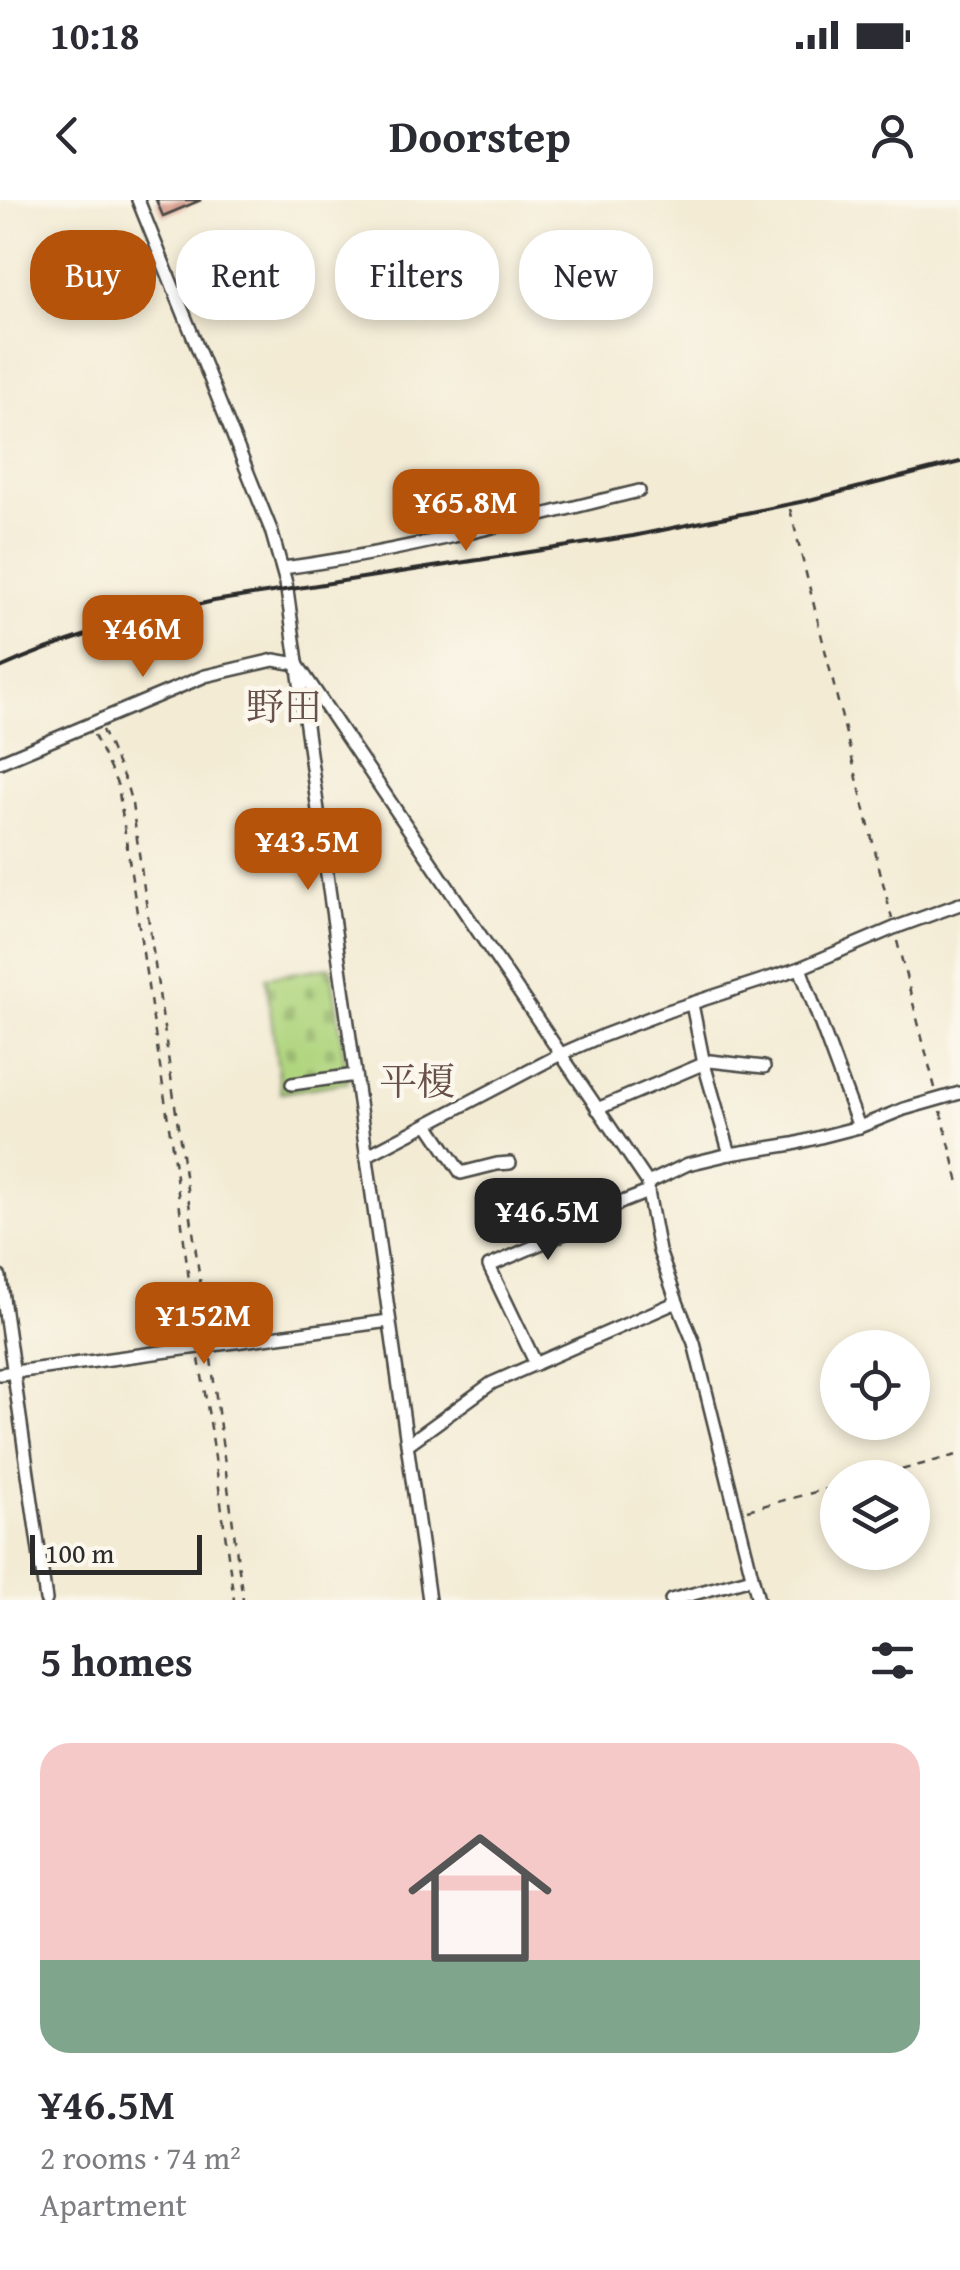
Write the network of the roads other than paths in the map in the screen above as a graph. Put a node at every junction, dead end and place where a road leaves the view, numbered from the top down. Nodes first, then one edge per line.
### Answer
1 (138, 200) edge
2 (639, 491) dead end
3 (283, 568) junction
4 (296, 664) junction
5 (0, 762) edge
6 (960, 904) edge
7 (800, 968) junction
8 (692, 1004) junction
9 (561, 1054) junction
10 (704, 1064) junction
11 (764, 1067) dead end
12 (354, 1074) junction
13 (292, 1084) dead end
14 (960, 1093) edge
15 (597, 1109) junction
16 (428, 1124) junction
17 (859, 1126) junction
18 (730, 1154) junction
19 (366, 1156) junction
20 (510, 1163) dead end
21 (648, 1187) junction
22 (0, 1276) edge
23 (676, 1302) junction
24 (389, 1321) junction
25 (536, 1364) junction
26 (6, 1373) edge
27 (408, 1444) junction
28 (752, 1578) junction
29 (46, 1600) edge
30 (429, 1600) edge
31 (672, 1600) edge
32 (758, 1600) edge

1 - 3 street
2 - 3 street
3 - 4 street
4 - 5 street
4 - 9 street
4 - 12 street
6 - 7 street
7 - 8 street
7 - 17 street
8 - 9 street
8 - 10 street
9 - 15 street
9 - 16 street
10 - 11 street
10 - 15 street
10 - 18 street
12 - 13 street
12 - 19 street
14 - 17 street
15 - 21 street
16 - 19 street
16 - 20 street
17 - 18 street
18 - 21 street
19 - 24 street
21 - 23 street
21 - 25 street
22 - 26 street
23 - 25 street
23 - 28 street
24 - 26 street
24 - 27 street
25 - 27 street
26 - 29 street
27 - 30 street
28 - 31 street
28 - 32 street

